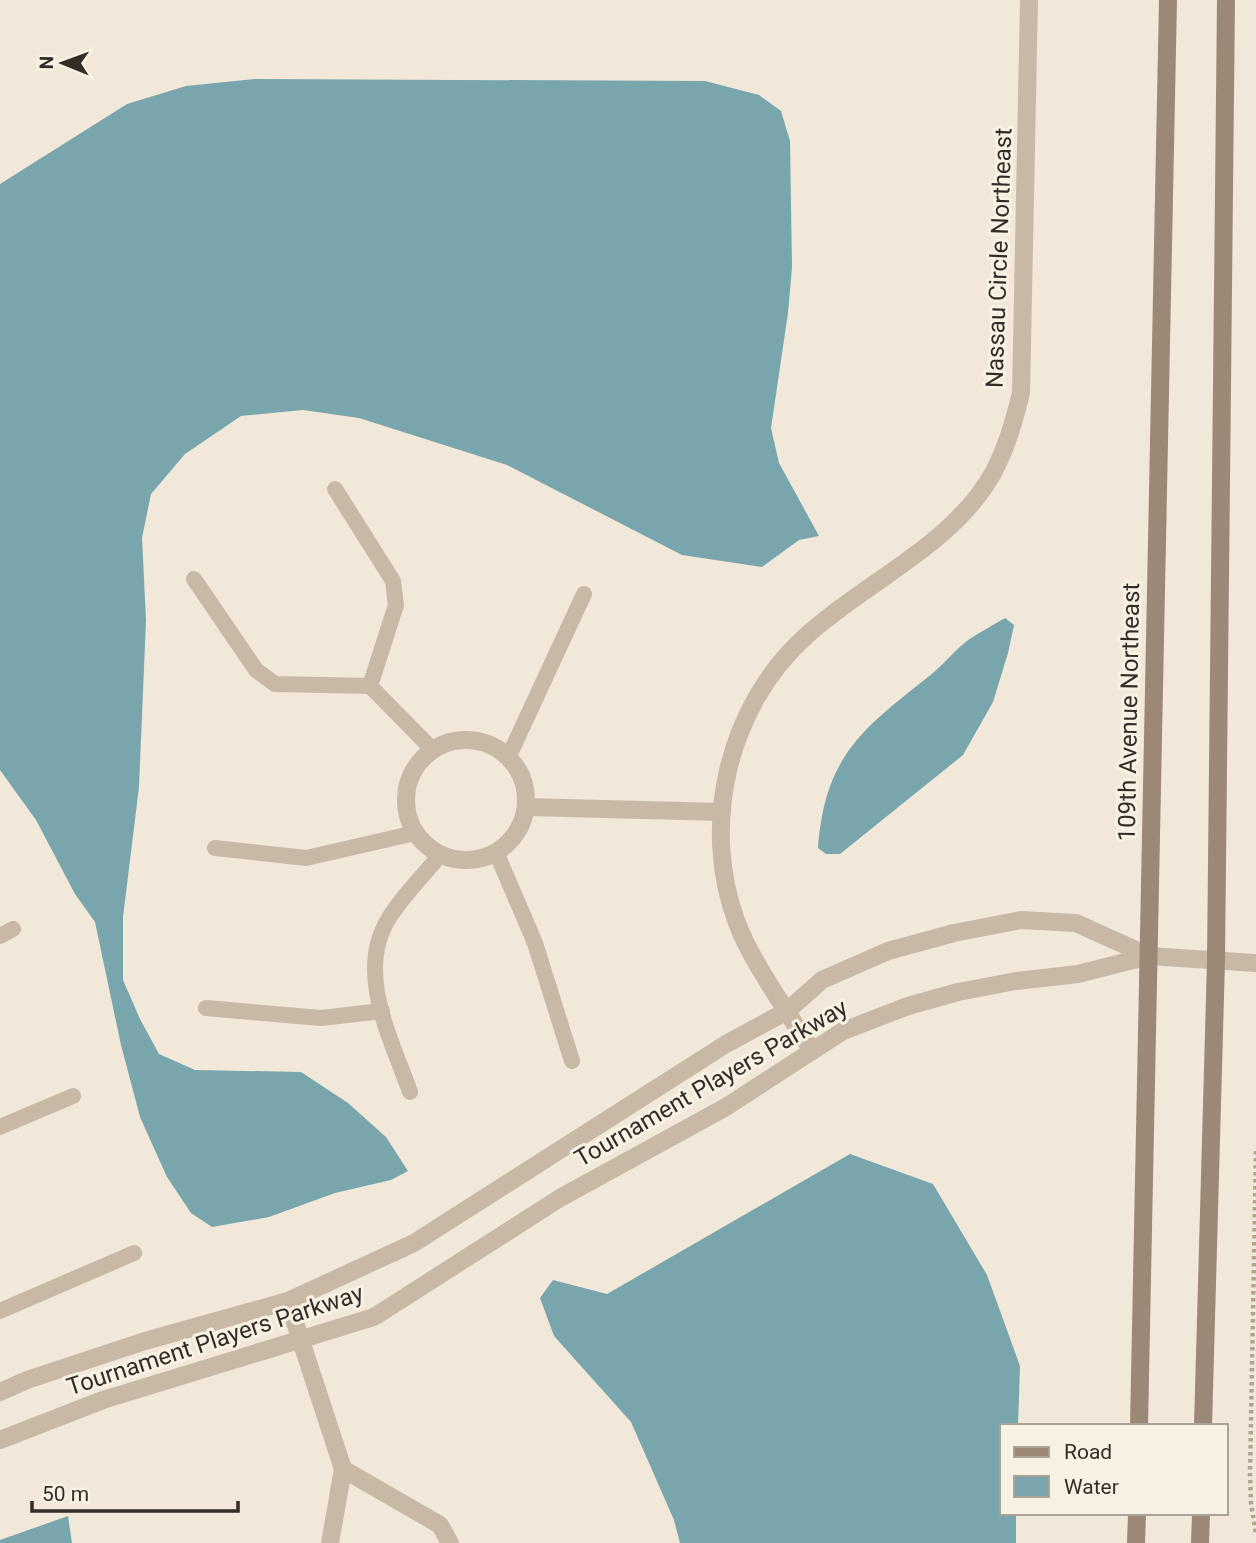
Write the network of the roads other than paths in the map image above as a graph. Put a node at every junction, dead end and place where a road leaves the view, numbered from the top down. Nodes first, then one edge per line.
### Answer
1 (1029, 0) edge
2 (1168, 0) edge
3 (1226, 0) edge
4 (335, 489) dead end
5 (194, 579) dead end
6 (584, 594) dead end
7 (370, 686) junction
8 (432, 748) junction
9 (509, 757) junction
10 (526, 807) junction
11 (722, 812) junction
12 (415, 833) junction
13 (215, 848) dead end
14 (496, 852) junction
15 (440, 855) junction
16 (1149, 956) junction
17 (1216, 961) junction
18 (1256, 963) edge
19 (206, 1007) dead end
20 (382, 1011) junction
21 (787, 1011) junction
22 (812, 1051) junction
23 (572, 1060) dead end
24 (410, 1092) dead end
25 (73, 1096) dead end
26 (0, 1127) edge
27 (134, 1253) dead end
28 (288, 1301) junction
29 (0, 1311) edge
30 (301, 1341) junction
31 (0, 1392) edge
32 (1139, 1424) edge
33 (1203, 1424) edge
34 (2, 1433) edge
35 (343, 1469) junction
36 (1137, 1515) edge
37 (1201, 1515) edge
38 (330, 1543) edge
39 (450, 1543) edge
40 (1136, 1543) edge
41 (1200, 1543) edge

1 - 11 street, Nassau Circle Northeast
2 - 16 main road, 109th Avenue Northeast
3 - 17 main road
4 - 7 lane
5 - 7 lane
6 - 9 lane
7 - 8 lane
8 - 9 street
8 - 12 street
9 - 10 street
10 - 11 street
10 - 14 street
11 - 21 street, Nassau Circle Northeast
12 - 13 lane
12 - 15 street
14 - 15 street
14 - 23 lane
15 - 20 lane
16 - 17 street
16 - 21 street, Tournament Players Parkway
16 - 22 street, Tournament Players Parkway
16 - 32 main road, 109th Avenue Northeast
17 - 18 street
17 - 33 main road
19 - 20 lane
20 - 24 lane
21 - 22 street, Nassau Circle Northeast
21 - 28 street, Tournament Players Parkway
22 - 30 street, Tournament Players Parkway
25 - 26 lane
27 - 29 lane
28 - 30 street
28 - 31 street, Tournament Players Parkway
30 - 34 street, Tournament Players Parkway
30 - 35 street
35 - 38 street
35 - 39 street
36 - 40 main road
37 - 41 main road

